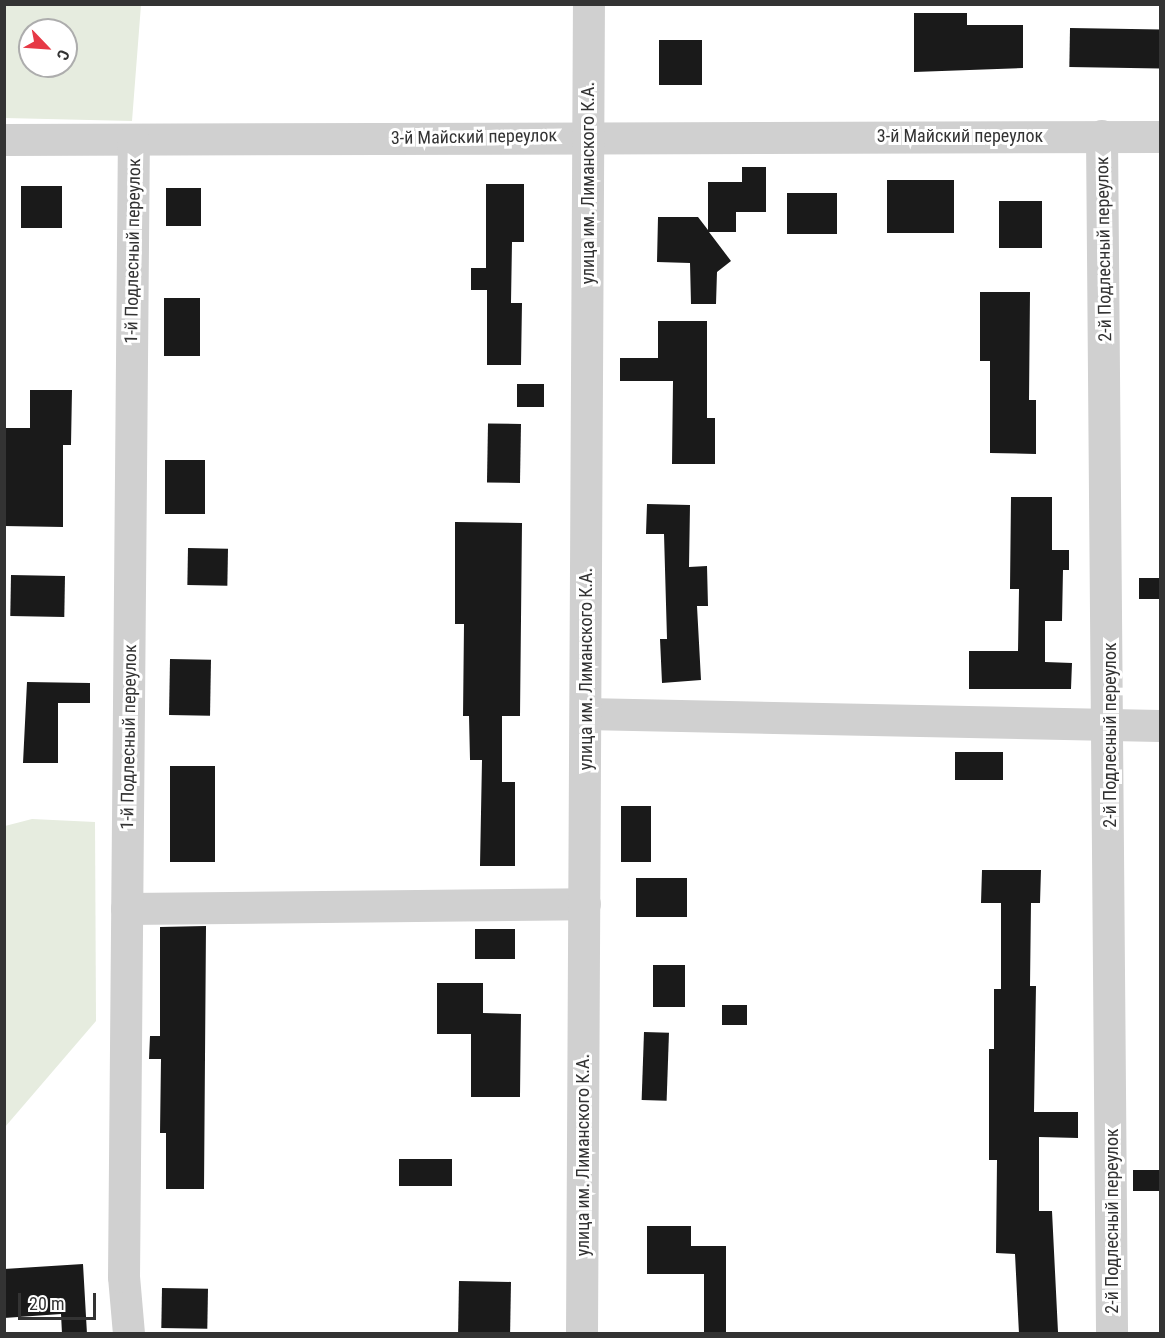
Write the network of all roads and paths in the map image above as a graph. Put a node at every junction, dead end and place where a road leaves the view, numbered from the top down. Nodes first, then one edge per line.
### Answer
1 (589, 4) edge
2 (588, 135) junction
3 (1102, 136) junction
4 (1161, 137) edge
5 (4, 140) edge
6 (134, 141) junction
7 (586, 714) junction
8 (1161, 726) edge
9 (1110, 727) junction
10 (585, 904) junction
11 (127, 909) junction
12 (129, 1334) edge
13 (582, 1334) edge
14 (1112, 1334) edge

1 - 2 street, улица им. Лиманского К.А.
2 - 3 street, 3-й Майский переулок
2 - 6 street, 3-й Майский переулок
2 - 7 street, улица им. Лиманского К.А.
3 - 4 street, 3-й Майский переулок
3 - 9 street, 2-й Подлесный переулок
5 - 6 street, 3-й Майский переулок
6 - 11 street, 1-й Подлесный переулок
7 - 9 street
7 - 10 street, улица им. Лиманского К.А.
8 - 9 street
9 - 14 street, 2-й Подлесный переулок
10 - 11 street
10 - 13 street, улица им. Лиманского К.А.
11 - 12 street, 1-й Подлесный переулок

